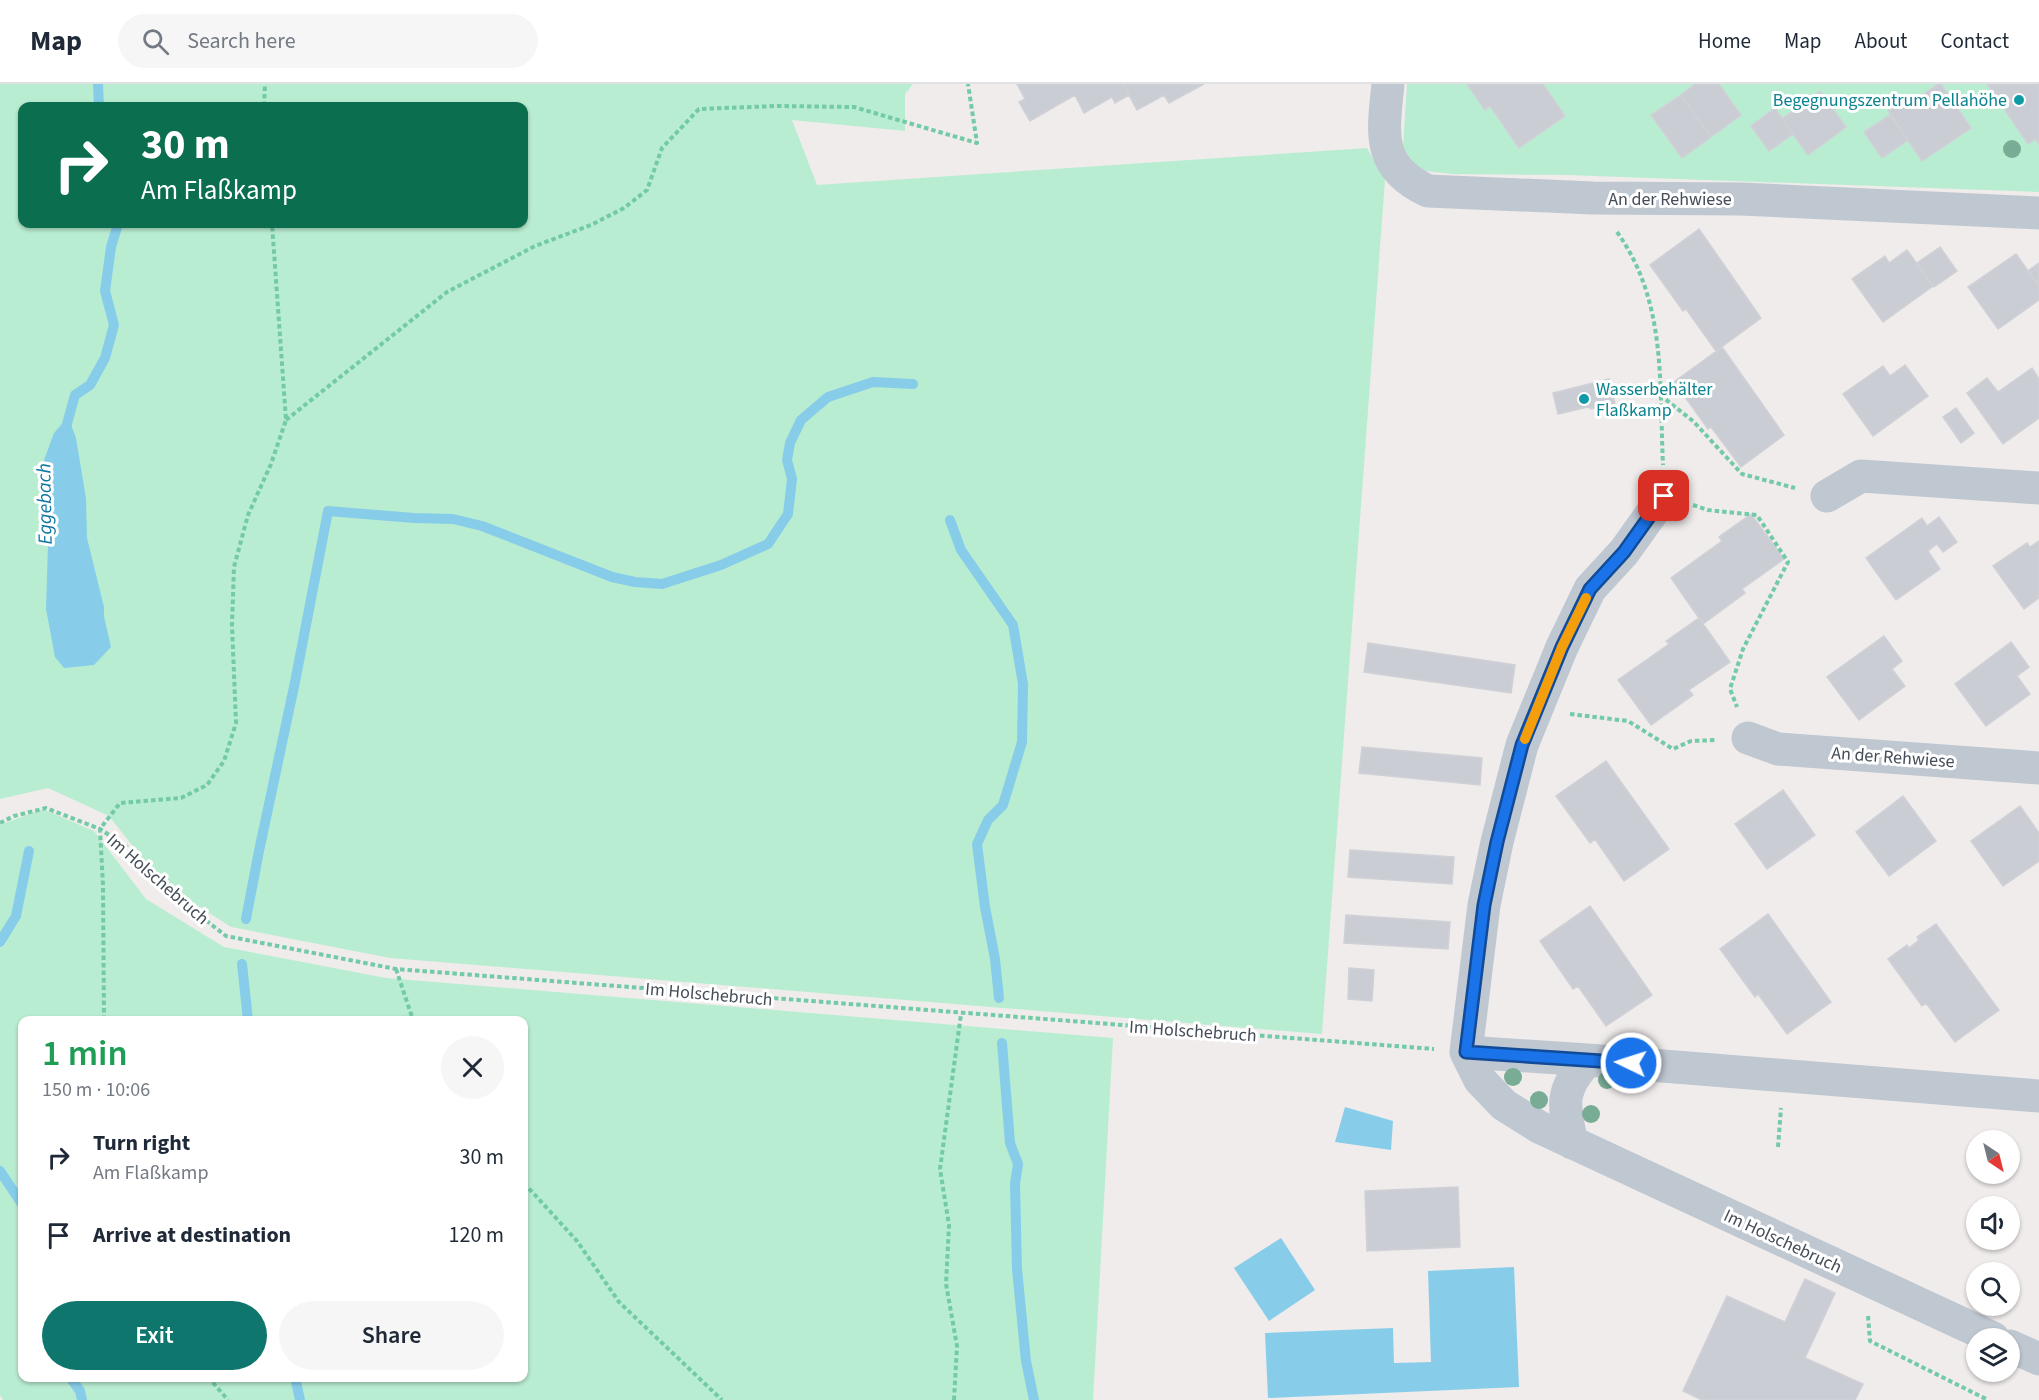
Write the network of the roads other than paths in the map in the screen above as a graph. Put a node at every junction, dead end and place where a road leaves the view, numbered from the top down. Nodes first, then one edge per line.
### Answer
1 (1388, 84) edge
2 (2039, 213) edge
3 (2039, 488) edge
4 (1664, 496) road end
5 (1827, 496) road end
6 (1748, 738) road end
7 (2039, 768) edge
8 (1466, 1052) junction
9 (1588, 1060) junction
10 (2039, 1096) edge
11 (1572, 1143) junction
12 (1971, 1328) edge
13 (2020, 1350) edge
14 (2039, 1359) edge

1 - 2 street, An der Rehwiese
3 - 5 street
4 - 8 street
6 - 7 street, An der Rehwiese
8 - 9 street
8 - 11 street, Im Holschebruch
9 - 10 street
9 - 11 street
11 - 12 street, Im Holschebruch
13 - 14 street

